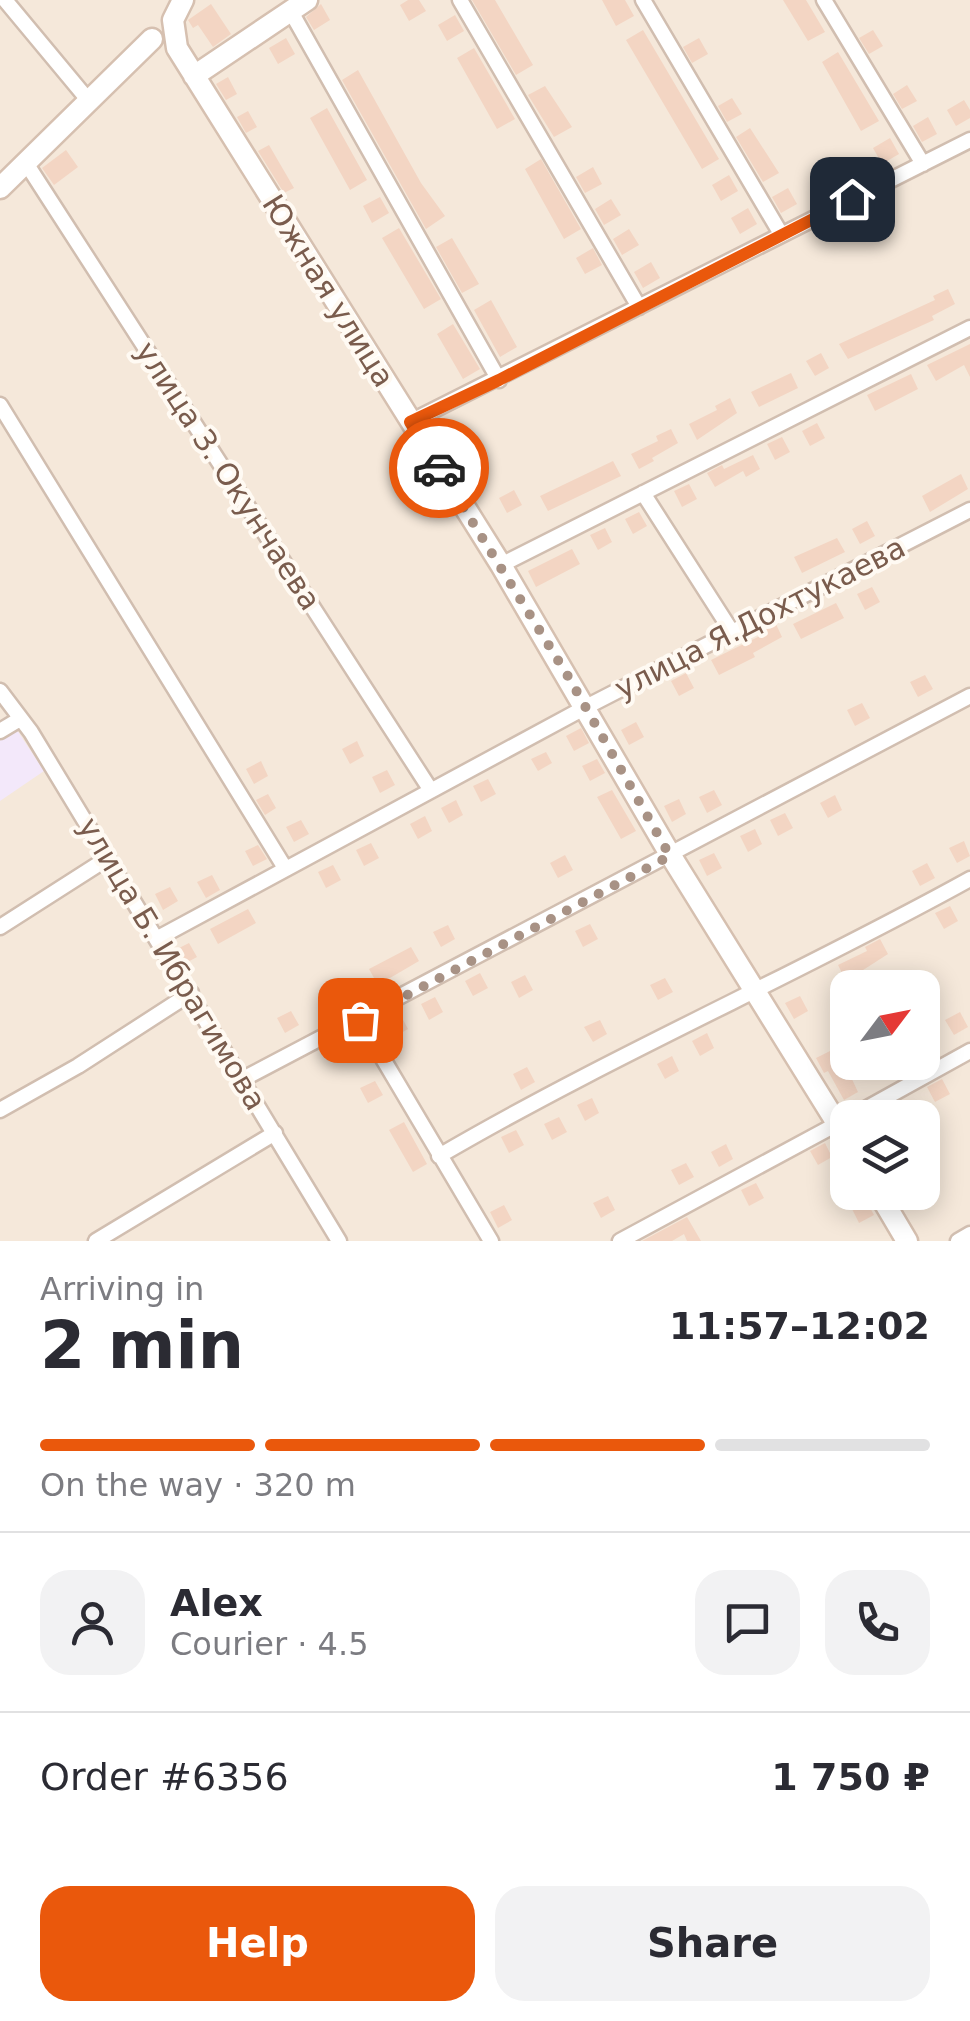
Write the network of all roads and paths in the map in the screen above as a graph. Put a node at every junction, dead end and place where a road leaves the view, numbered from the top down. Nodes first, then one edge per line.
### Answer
1 (5, 0) edge
2 (460, 0) edge
3 (643, 0) edge
4 (824, 0) edge
5 (183, 2) edge
6 (298, 5) edge
7 (152, 39) joint
8 (194, 76) junction
9 (89, 100) junction
10 (970, 140) edge
11 (26, 163) junction
12 (922, 164) junction
13 (0, 188) edge
14 (781, 234) junction
15 (639, 307) junction
16 (970, 328) edge
17 (499, 380) junction
18 (0, 405) edge
19 (410, 422) junction
20 (643, 493) junction
21 (970, 510) edge
22 (501, 565) junction
23 (732, 632) junction
24 (0, 690) edge
25 (970, 696) edge
26 (586, 707) junction
27 (20, 719) junction
28 (0, 732) edge
29 (430, 789) junction
30 (670, 856) junction
31 (108, 858) junction
32 (285, 868) junction
33 (970, 879) edge
34 (0, 927) edge
35 (158, 938) junction
36 (756, 991) junction
37 (191, 994) junction
38 (360, 1020) junction
39 (970, 1051) edge
40 (243, 1079) junction
41 (887, 1100) edge
42 (830, 1102) edge
43 (0, 1110) edge
44 (830, 1133) edge
45 (276, 1134) junction
46 (439, 1156) junction
47 (889, 1210) edge
48 (970, 1234) edge
49 (96, 1241) edge
50 (340, 1241) edge
51 (491, 1241) edge
52 (620, 1241) edge
53 (908, 1241) edge
54 (958, 1241) edge

1 - 9 street
2 - 15 street
3 - 14 street
4 - 12 street
5 - 7 street
5 - 8 main road, Южная улица
6 - 8 main road
6 - 17 street
7 - 9 main road
8 - 19 main road, Южная улица
9 - 11 main road
10 - 12 street
11 - 13 main road
11 - 29 street, улица З. Окунчаева
12 - 14 street
14 - 15 street
15 - 17 street
16 - 20 street
17 - 19 street
18 - 32 street
19 - 22 main road, Южная улица
20 - 22 street
20 - 23 street
21 - 23 street, улица Я.Дохтукаева
22 - 26 main road, Южная улица
23 - 26 street, улица Я.Дохтукаева
24 - 27 street, улица Б. Ибрагимова
25 - 30 street
26 - 29 street, улица Я.Дохтукаева
26 - 30 main road, Южная улица
27 - 28 street
27 - 31 street, улица Б. Ибрагимова
29 - 32 street, улица Я.Дохтукаева
30 - 36 main road, Южная улица
30 - 38 street
31 - 34 street
31 - 35 street, улица Б. Ибрагимова
32 - 35 street, улица Я.Дохтукаева
33 - 36 street
35 - 37 street, улица Б. Ибрагимова
36 - 42 main road, Южная улица
36 - 46 street
37 - 40 street, улица Б. Ибрагимова
37 - 43 street
38 - 40 street
38 - 46 street
39 - 41 street
40 - 45 street, улица Б. Ибрагимова
44 - 52 street
45 - 49 street
45 - 50 street, улица Б. Ибрагимова
46 - 51 street
47 - 53 main road
48 - 54 street

